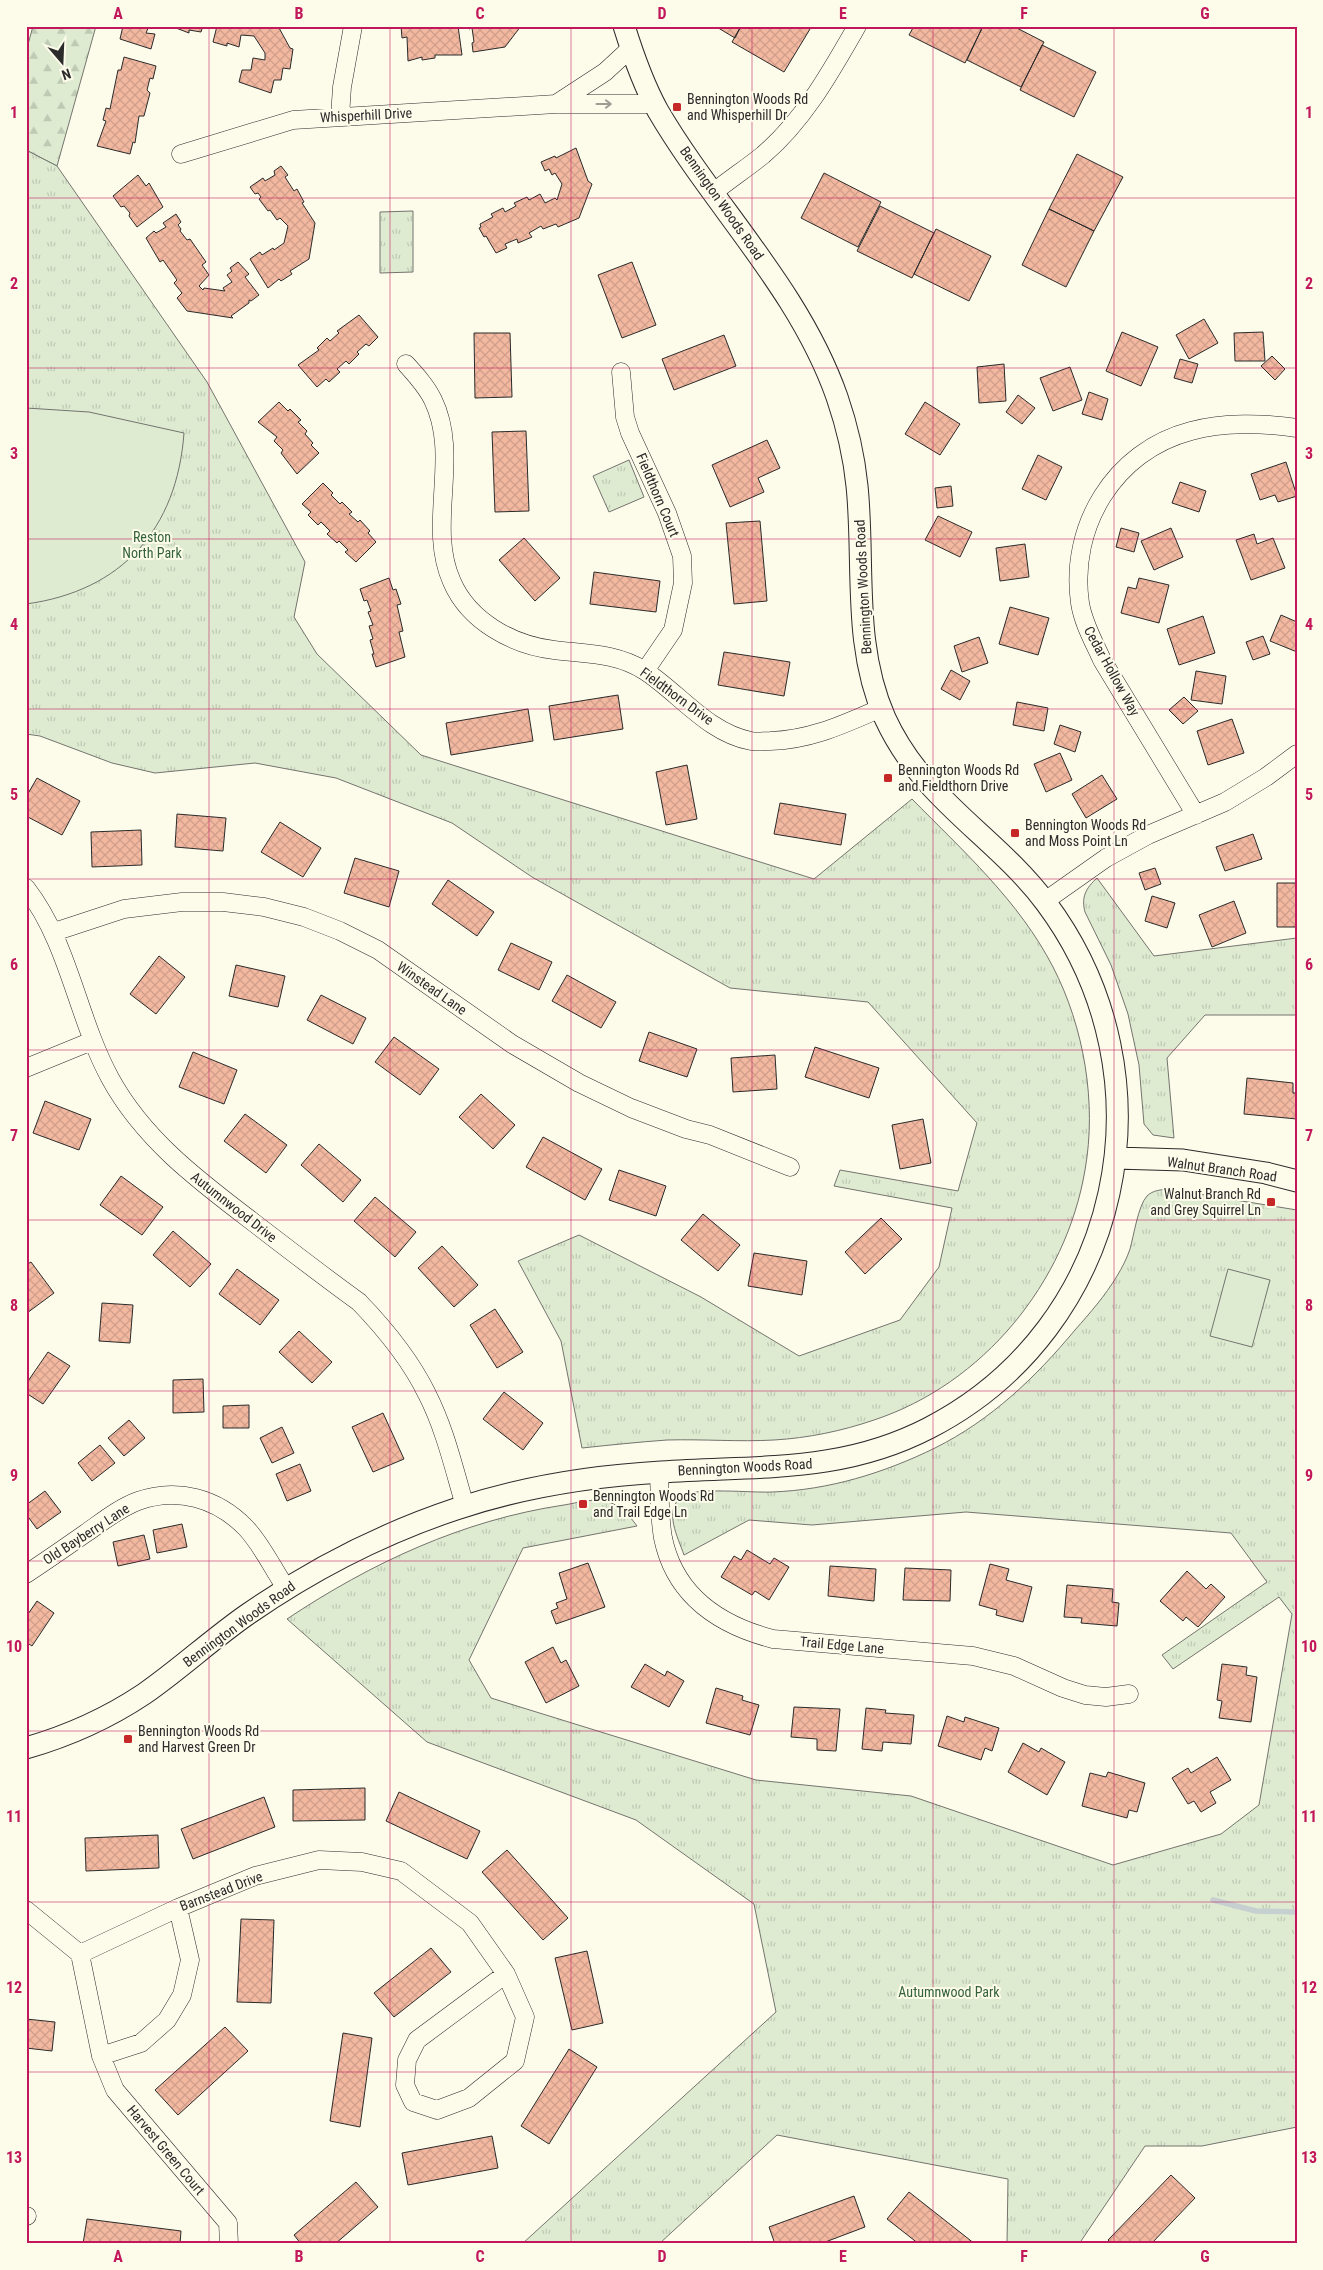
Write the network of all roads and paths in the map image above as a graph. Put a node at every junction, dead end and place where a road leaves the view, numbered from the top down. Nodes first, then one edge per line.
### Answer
1 (353, 26) edge
2 (624, 26) edge
3 (857, 26) edge
4 (631, 48) junction
5 (556, 104) junction
6 (654, 104) junction
7 (340, 116) junction
8 (181, 154) dead end
9 (714, 192) junction
10 (406, 364) dead end
11 (621, 372) dead end
12 (1297, 428) edge
13 (645, 671) junction
14 (881, 708) junction
15 (1297, 754) edge
16 (1196, 815) junction
17 (26, 888) edge
18 (1045, 901) junction
19 (54, 932) junction
20 (92, 1041) junction
21 (26, 1068) edge
22 (1116, 1158) junction
23 (790, 1167) dead end
24 (1297, 1181) edge
25 (659, 1472) junction
26 (465, 1506) junction
27 (26, 1574) edge
28 (286, 1588) junction
29 (1129, 1694) dead end
30 (26, 1748) edge
31 (178, 1908) junction
32 (26, 1910) edge
33 (80, 1954) junction
34 (506, 1974) junction
35 (101, 2056) junction
36 (229, 2244) edge

1 - 7 street
2 - 4 street, Bennington Woods Road
3 - 9 street
4 - 5 street, Whisperhill Drive
4 - 6 street, Bennington Woods Road
5 -> 6 street, Whisperhill Drive
5 - 7 street, Whisperhill Drive
6 - 9 street, Bennington Woods Road
7 - 8 street, Whisperhill Drive
9 - 14 street, Bennington Woods Road
10 - 13 street, Fieldthorn Drive
11 - 13 street, Fieldthorn Court
12 - 16 street, Cedar Hollow Way
13 - 14 street, Fieldthorn Drive
14 - 18 street, Bennington Woods Road
15 - 16 street
16 - 18 street
17 - 19 street, Autumnwood Drive
18 - 22 street, Bennington Woods Road
19 - 20 street, Autumnwood Drive
19 - 23 street, Winstead Lane
20 - 21 street
20 - 26 street, Autumnwood Drive
22 - 24 street, Walnut Branch Road
22 - 25 street, Bennington Woods Road
25 - 26 street, Bennington Woods Road
25 - 29 street, Trail Edge Lane
26 - 28 street, Bennington Woods Road
27 - 28 street, Old Bayberry Lane
28 - 30 street, Bennington Woods Road
31 - 33 street, Barnstead Drive
31 - 34 street, Barnstead Drive
31 - 35 street
32 - 33 street
33 - 35 street, Harvest Green Court
34 - 34 street, Barnstead Drive
35 - 36 street, Harvest Green Court

